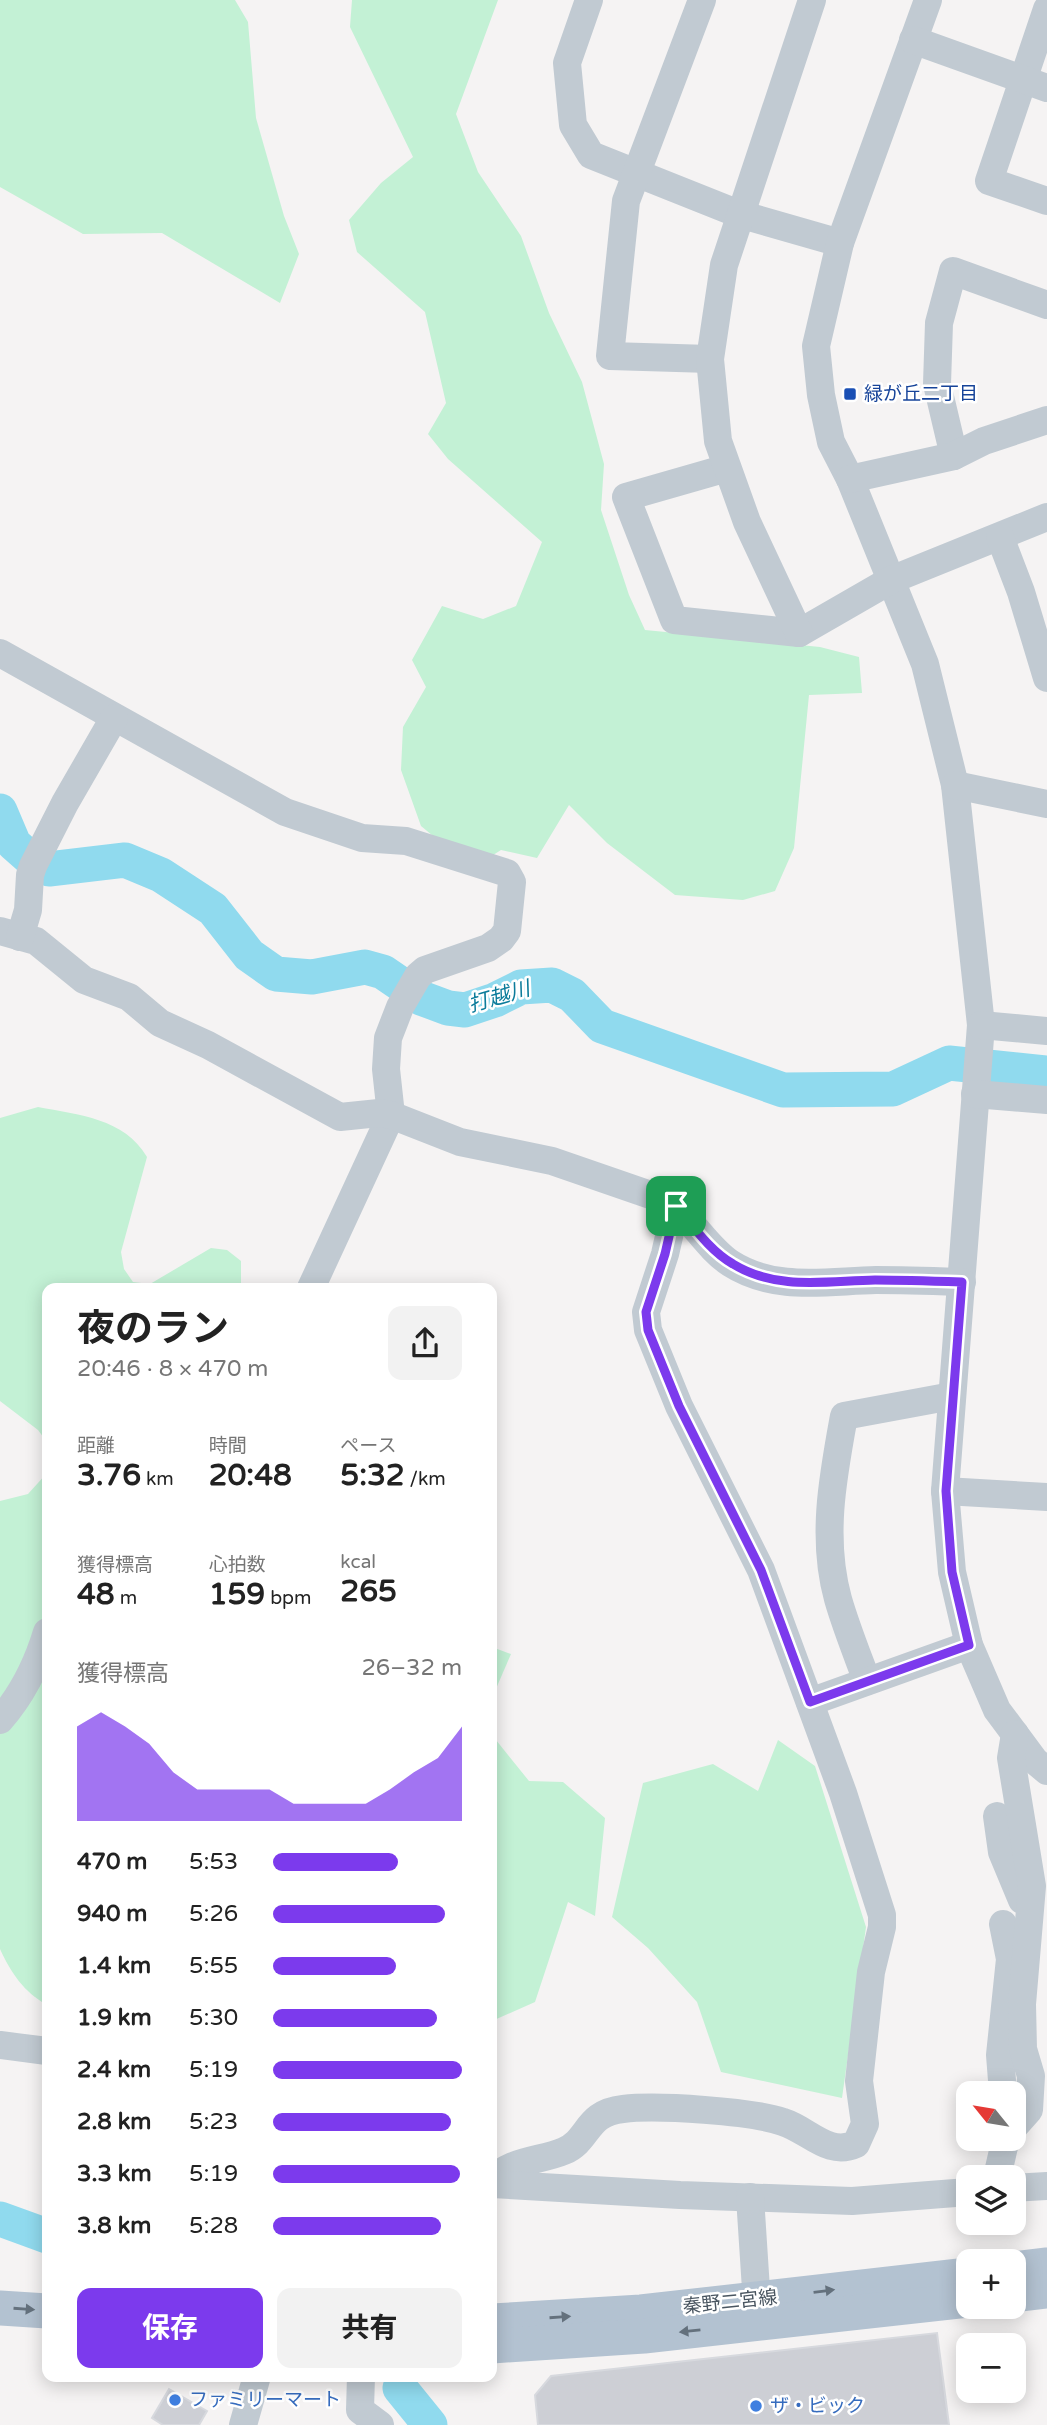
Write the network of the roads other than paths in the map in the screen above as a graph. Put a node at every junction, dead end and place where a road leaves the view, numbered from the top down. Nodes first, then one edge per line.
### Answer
1 (589, 0) edge
2 (702, 0) edge
3 (812, 0) edge
4 (928, 0) edge
5 (1047, 9) edge
6 (913, 40) junction
7 (1035, 84) edge
8 (636, 174) junction
9 (1047, 201) edge
10 (738, 214) junction
11 (840, 243) junction
12 (1047, 305) edge
13 (710, 359) junction
14 (1047, 420) edge
15 (954, 456) junction
16 (727, 468) junction
17 (850, 479) junction
18 (1047, 517) edge
19 (1000, 537) junction
20 (891, 580) junction
21 (1034, 593) edge
22 (799, 633) junction
23 (0, 653) edge
24 (1047, 678) edge
25 (114, 718) junction
26 (955, 785) junction
27 (1047, 804) edge
28 (10, 934) edge
29 (980, 1031) junction
30 (1047, 1031) edge
31 (976, 1088) junction
32 (1047, 1100) edge
33 (391, 1115) junction
34 (676, 1206) junction
35 (962, 1282) junction
36 (313, 1283) edge
37 (951, 1396) junction
38 (946, 1491) junction
39 (1047, 1497) edge
40 (969, 1645) junction
41 (42, 1650) edge
42 (867, 1681) junction
43 (810, 1702) junction
44 (0, 1720) edge
45 (1015, 1734) junction
46 (1047, 1771) edge
47 (997, 1816) dead end
48 (1016, 1924) junction
49 (0, 2045) edge
50 (42, 2050) edge
51 (1039, 2076) edge
52 (1002, 2081) edge
53 (1026, 2113) edge
54 (497, 2176) edge
55 (497, 2183) edge
56 (1047, 2186) edge
57 (1026, 2187) edge
58 (956, 2193) edge
59 (750, 2197) junction
60 (1047, 2265) edge
61 (1026, 2267) edge
62 (956, 2276) edge
63 (1047, 2291) edge
64 (1026, 2293) edge
65 (956, 2301) edge
66 (0, 2308) edge
67 (42, 2311) edge
68 (757, 2312) junction
69 (497, 2321) edge
70 (0, 2332) edge
71 (42, 2335) edge
72 (497, 2346) edge
73 (255, 2382) edge
74 (361, 2382) edge
75 (243, 2425) edge
76 (380, 2425) edge

1 - 8 street
2 - 8 street
3 - 10 street
4 - 6 street
5 - 7 street
6 - 7 street
6 - 11 street
7 - 9 street
8 - 10 street
8 - 13 street
10 - 11 street
10 - 13 street
11 - 17 street
12 - 15 street
13 - 16 street
14 - 15 street
15 - 17 street
16 - 22 street
16 - 22 street
17 - 20 street
18 - 19 street
19 - 20 street
19 - 21 street
20 - 22 street
20 - 26 street
21 - 24 street
23 - 25 street
25 - 28 street
25 - 33 street
26 - 27 street
26 - 29 street
28 - 33 street
29 - 30 street
29 - 31 street
31 - 32 street
31 - 35 street
33 - 34 street
33 - 36 street
34 - 35 street
34 - 43 street
35 - 37 street
37 - 38 street
37 - 42 street
38 - 39 street
38 - 40 street
40 - 42 street
40 - 45 street
41 - 44 street
42 - 43 street
43 - 54 street
45 - 46 street
45 - 48 street
47 - 48 street
48 - 51 street
48 - 52 street
49 - 50 street
51 - 53 street
55 - 59 street
56 - 57 street
58 - 59 street
59 - 68 street
60 - 61 main road
68 -> 62 main road, 秦野二宮線
63 - 64 main road
65 - 68 main road, 秦野二宮線
66 -> 67 main road
69 -> 68 main road, 秦野二宮線
68 -> 72 main road, 秦野二宮線
70 - 71 main road
73 - 75 street
74 - 76 street

